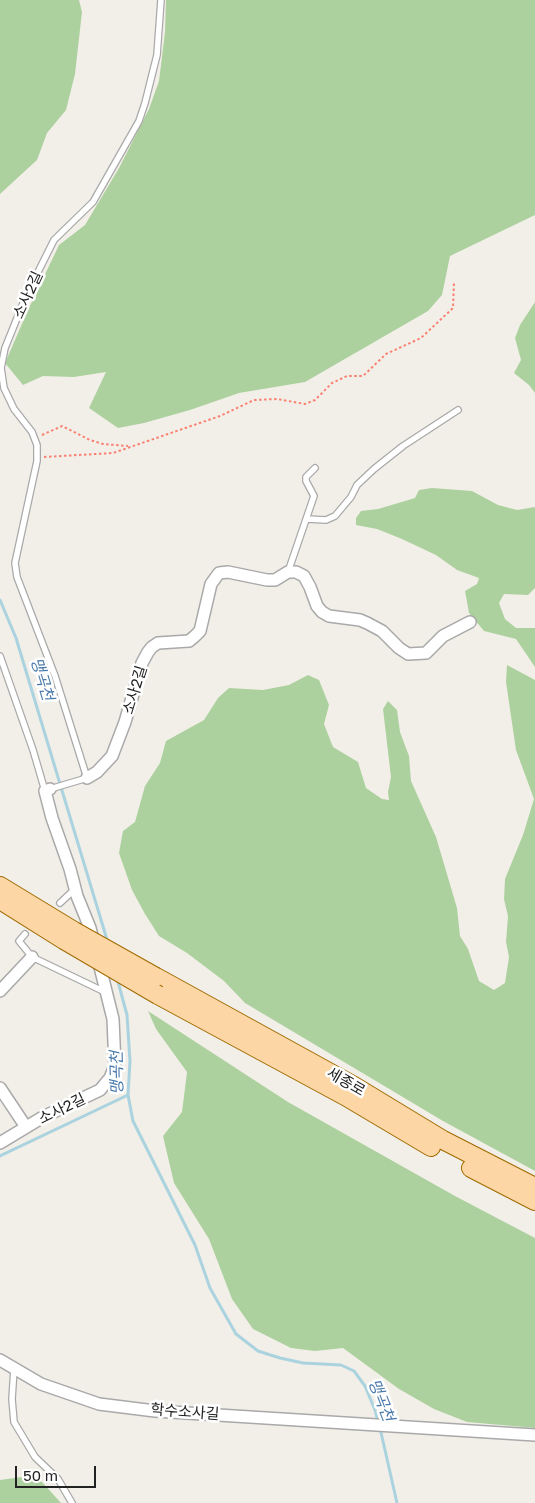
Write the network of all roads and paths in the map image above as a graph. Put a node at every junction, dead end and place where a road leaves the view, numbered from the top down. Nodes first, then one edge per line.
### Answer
1 (161, 0) edge
2 (454, 282) dead end
3 (458, 410) dead end
4 (35, 439) junction
5 (131, 446) junction
6 (37, 457) junction
7 (315, 468) dead end
8 (307, 519) junction
9 (288, 572) junction
10 (470, 622) dead end
11 (0, 656) edge
12 (85, 778) junction
13 (48, 790) junction
14 (0, 886) edge
15 (75, 889) junction
16 (0, 900) edge
17 (60, 903) dead end
18 (25, 934) dead end
19 (69, 935) junction
20 (32, 957) junction
21 (0, 990) edge
22 (108, 994) junction
23 (0, 1088) edge
24 (26, 1127) junction
25 (0, 1143) edge
26 (535, 1187) edge
27 (535, 1201) edge
28 (0, 1360) edge
29 (14, 1369) junction
30 (535, 1436) edge
31 (73, 1501) edge

1 - 4 lane, 소사2길
2 - 5 path
3 - 8 lane
4 - 5 path
4 - 6 lane, 소사2길
5 - 6 path
6 - 12 lane, 소사2길
7 - 8 lane
8 - 9 lane
9 - 10 street
9 - 12 street, 소사2길
11 - 13 lane
12 - 13 lane, 소사2길
13 - 15 street, 소사2길
14 - 19 main road
15 - 17 lane
15 - 22 street, 소사2길
16 - 19 main road
18 - 20 lane
19 - 26 main road, 세종로, bridge
19 - 27 main road, 세종로, bridge
20 - 21 street
20 - 22 lane
22 - 24 street, 소사2길
23 - 24 street
24 - 25 street, 소사2길
28 - 29 street, 학수소사길
29 - 30 street, 학수소사길
29 - 31 lane

